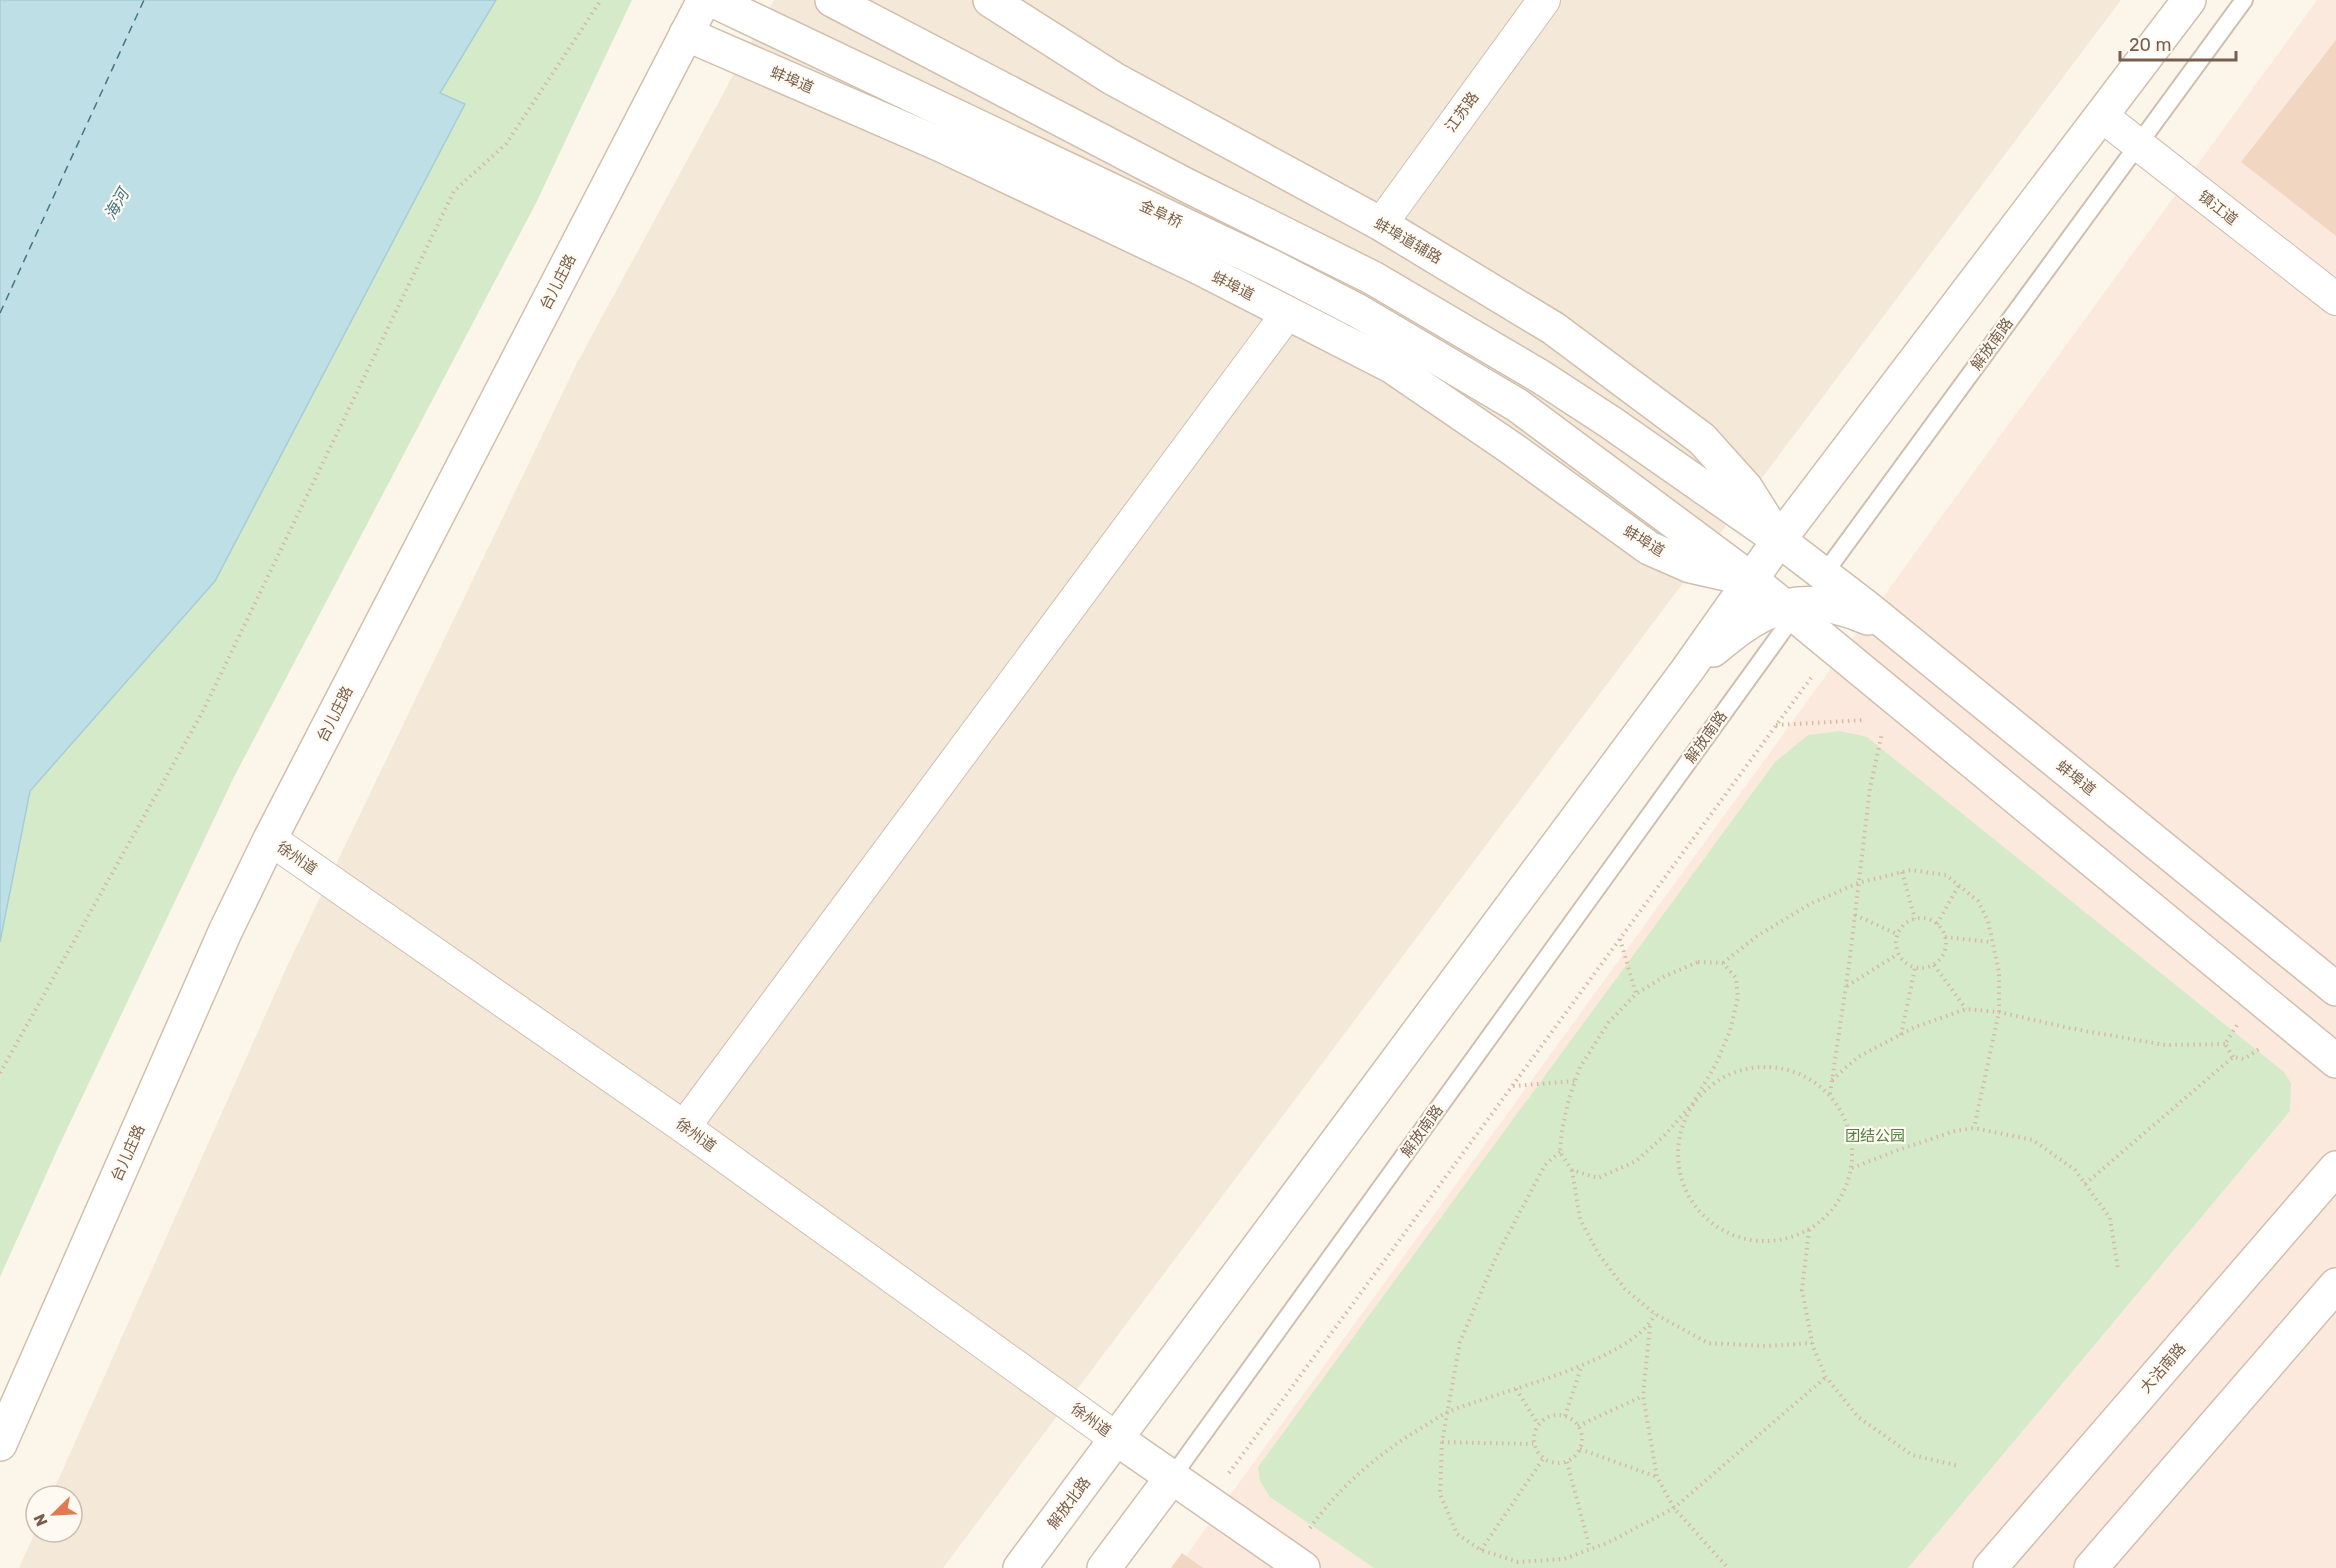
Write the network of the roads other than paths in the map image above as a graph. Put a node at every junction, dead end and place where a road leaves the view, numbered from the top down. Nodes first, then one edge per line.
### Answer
1 (704, 0) edge
2 (712, 0) edge
3 (832, 0) edge
4 (990, 0) edge
5 (1544, 0) edge
6 (2189, 0) edge
7 (2244, 0) edge
8 (686, 34) junction
9 (2102, 116) junction
10 (2138, 146) junction
11 (1381, 225) junction
12 (2336, 299) edge
13 (1287, 314) junction
14 (1591, 460) joint
15 (1779, 540) junction
16 (1824, 574) junction
17 (1752, 580) junction
18 (1794, 607) junction
19 (1894, 630) junction
20 (1688, 669) junction
21 (270, 839) junction
22 (2336, 989) edge
23 (2336, 1061) edge
24 (684, 1127) junction
25 (2336, 1168) edge
26 (2336, 1285) edge
27 (1117, 1439) junction
28 (0, 1444) edge
29 (1172, 1477) junction
30 (1296, 1563) edge
31 (1020, 1568) edge
32 (1104, 1568) edge
33 (1990, 1568) edge
34 (2091, 1568) edge

1 - 8 main road, 台儿庄路
2 - 14 main road, 金阜桥
3 - 15 main road, 蚌埠道
4 - 11 main road, 蚌埠道辅路
5 - 11 street, 江苏路
6 - 9 main road
7 - 10 lane, 解放南路
8 - 13 main road, 蚌埠道
8 - 21 main road, 台儿庄路
9 - 10 street, 镇江道
9 - 15 main road
10 - 12 street, 镇江道
10 - 16 lane, 解放南路
11 - 15 main road, 蚌埠道辅路
13 - 17 main road, 蚌埠道
13 - 24 street
14 - 17 main road, 蚌埠道
15 - 16 main road, 蚌埠道
15 - 17 main road
16 - 18 lane, 解放南路
16 - 19 main road, 蚌埠道
17 - 18 main road, 蚌埠道
17 - 20 main road
18 - 19 main road
18 - 20 main road
18 - 23 main road, 蚌埠道
18 - 29 lane, 解放南路
19 - 22 main road, 蚌埠道
20 - 27 main road
21 - 24 street, 徐州道
21 - 28 main road, 台儿庄路
24 - 27 street, 徐州道
25 - 33 main road, 大沽南路
26 - 34 main road
27 - 29 main road
27 - 31 main road, 解放北路
29 - 30 main road
29 - 32 main road

